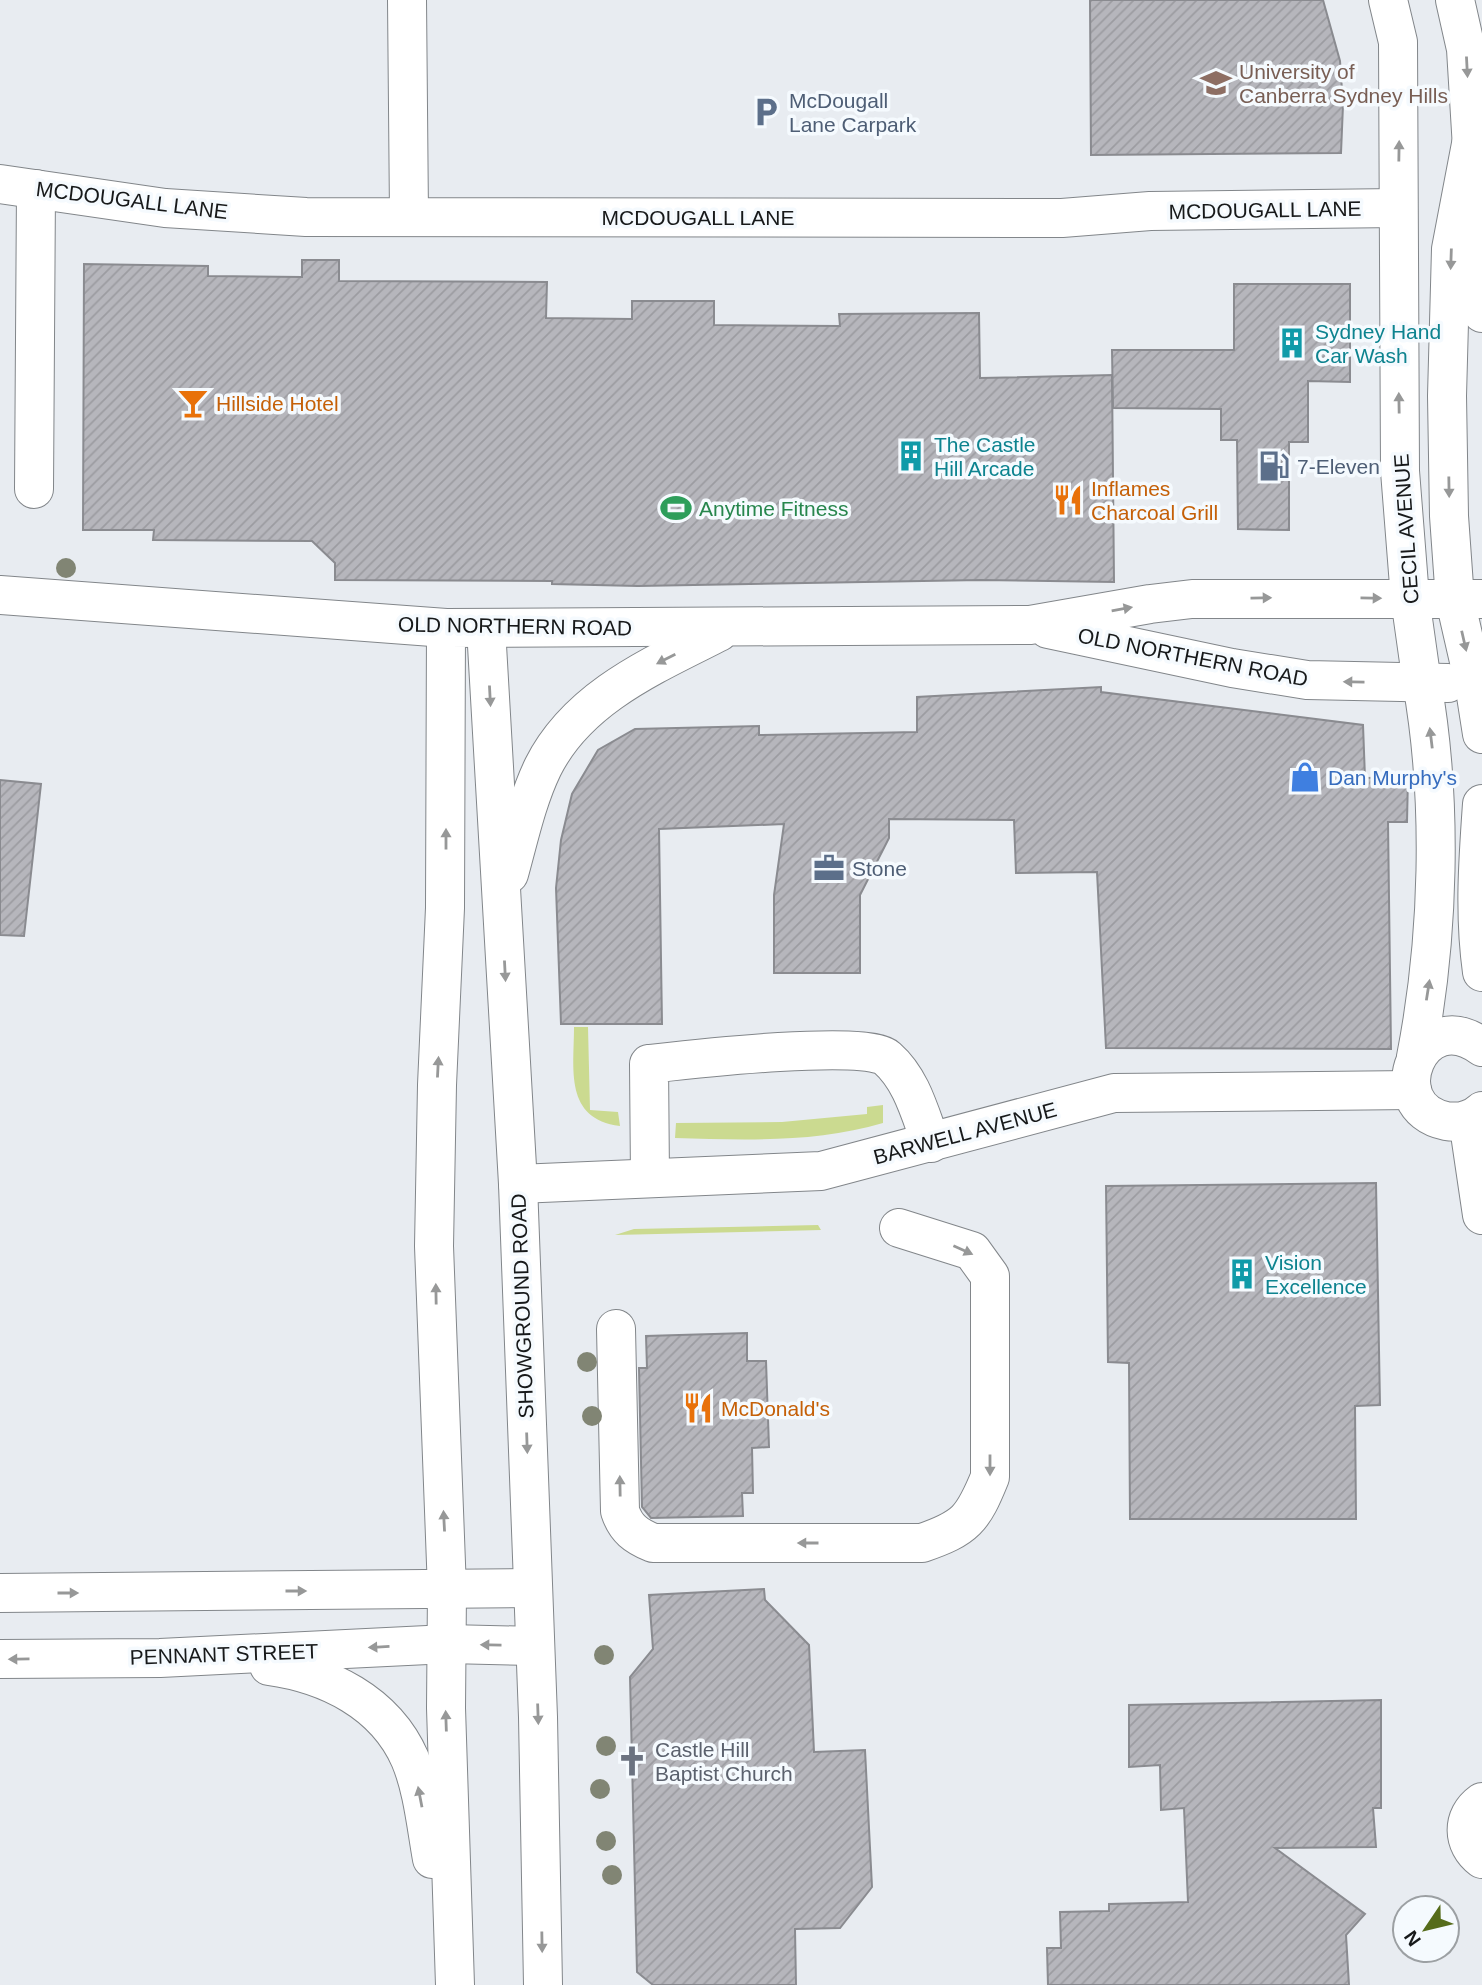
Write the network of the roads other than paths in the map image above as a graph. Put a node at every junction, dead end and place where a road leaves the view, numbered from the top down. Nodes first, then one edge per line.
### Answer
1 (407, 0) edge
2 (1388, 0) edge
3 (1455, 0) edge
4 (1471, 144) junction
5 (18, 187) edge
6 (1398, 208) junction
7 (409, 215) junction
8 (1482, 313) edge
9 (34, 489) dead end
10 (0, 594) edge
11 (1410, 598) junction
12 (1469, 600) edge
13 (1030, 625) junction
14 (446, 628) junction
15 (486, 628) junction
16 (727, 628) junction
17 (1478, 683) edge
18 (1422, 684) junction
19 (1482, 734) edge
20 (1482, 804) edge
21 (501, 903) junction
22 (1482, 972) edge
23 (1482, 1047) edge
24 (1414, 1074) junction
25 (1475, 1115) edge
26 (931, 1143) junction
27 (650, 1178) junction
28 (518, 1184) junction
29 (1482, 1215) edge
30 (899, 1228) dead end
31 (616, 1329) dead end
32 (532, 1588) junction
33 (447, 1590) junction
34 (0, 1593) edge
35 (448, 1644) junction
36 (535, 1646) junction
37 (160, 1658) junction
38 (0, 1659) edge
39 (1482, 1802) edge
40 (1482, 1859) edge
41 (454, 1985) edge
42 (543, 1985) edge

1 - 7 main road
6 -> 2 main road, CECIL AVENUE
3 -> 4 main road, CECIL AVENUE
4 - 8 main road, CECIL AVENUE
4 -> 12 main road, CECIL AVENUE
5 - 7 main road, MCDOUGALL LANE
5 - 9 main road
6 - 7 main road, MCDOUGALL LANE
11 -> 6 main road, CECIL AVENUE
10 - 14 main road, OLD NORTHERN ROAD
11 - 12 main road, OLD NORTHERN ROAD
13 -> 11 main road, OLD NORTHERN ROAD
11 - 18 main road, CECIL AVENUE
12 -> 17 main road, CECIL AVENUE
13 - 16 main road, OLD NORTHERN ROAD
18 -> 13 main road, OLD NORTHERN ROAD
14 - 15 main road, OLD NORTHERN ROAD
33 -> 14 main road
15 - 16 main road, OLD NORTHERN ROAD
15 -> 21 main road, SHOWGROUND ROAD
16 -> 21 main road
17 - 18 main road, OLD NORTHERN ROAD
17 - 19 main road, CECIL AVENUE
24 -> 18 main road, CECIL AVENUE
20 - 22 main road
21 -> 28 main road, SHOWGROUND ROAD
23 - 24 main road
24 - 25 main road
24 - 26 main road, BARWELL AVENUE
25 - 29 main road
26 - 27 main road, BARWELL AVENUE
26 - 27 main road
27 - 28 main road, BARWELL AVENUE
28 -> 32 main road, SHOWGROUND ROAD
30 -> 31 main road
32 - 33 main road
32 - 36 main road, SHOWGROUND ROAD
34 -> 33 main road
33 - 35 main road
36 -> 35 main road, PENNANT STREET
35 -> 37 main road, PENNANT STREET
41 -> 35 main road
36 -> 42 main road, SHOWGROUND ROAD
37 -> 38 main road, PENNANT STREET
41 -> 37 main road
39 - 40 main road

